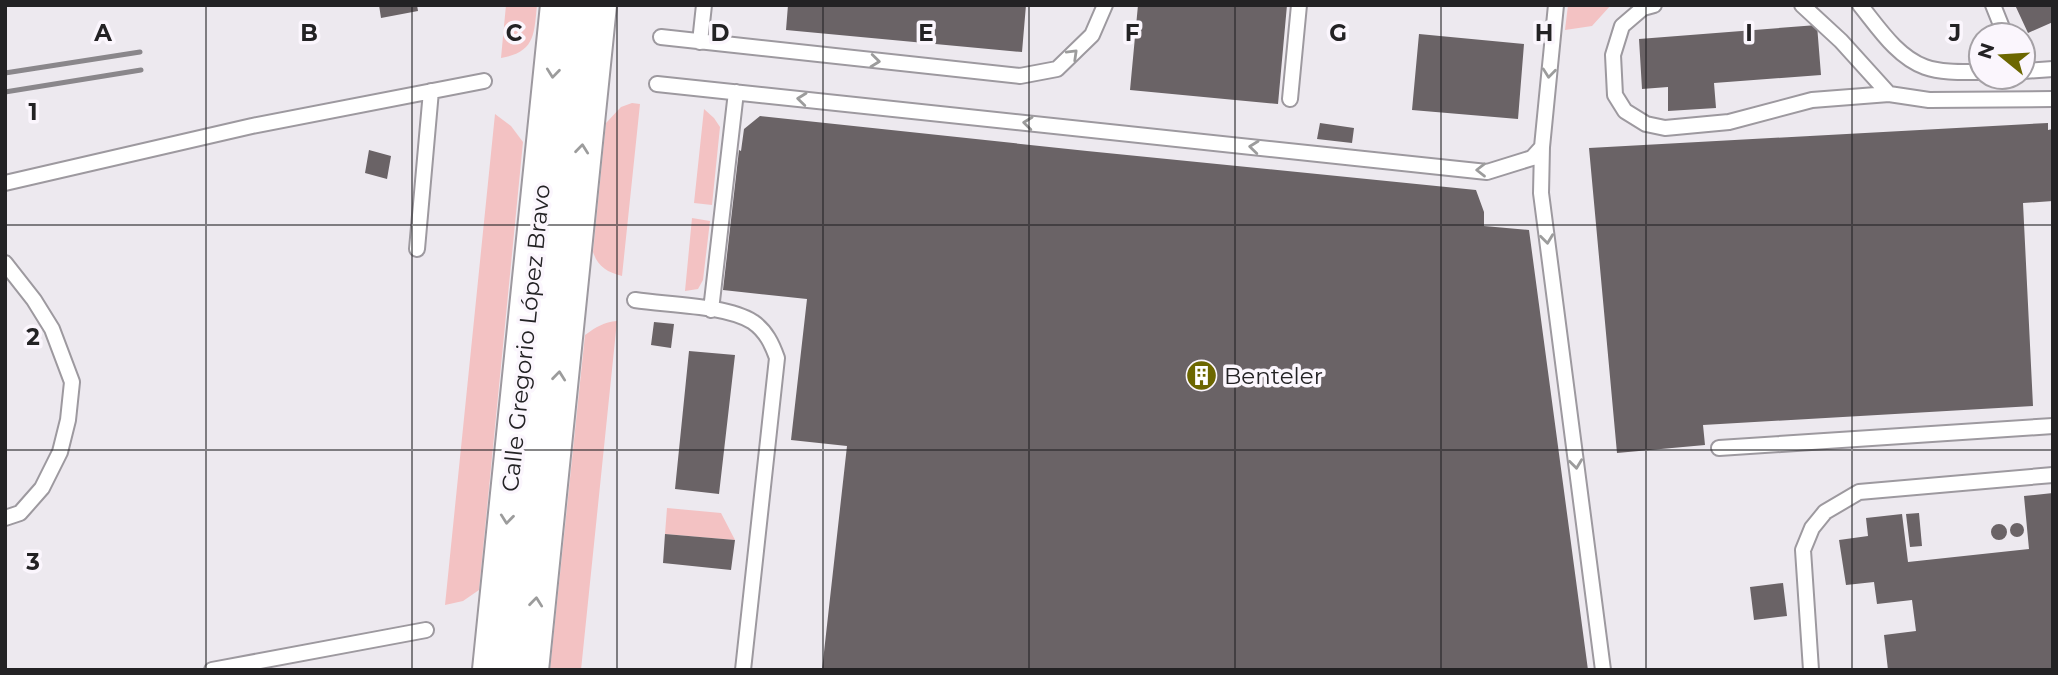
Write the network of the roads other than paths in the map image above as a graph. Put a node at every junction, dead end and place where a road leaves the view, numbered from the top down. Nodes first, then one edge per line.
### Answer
1 (560, 5) edge
2 (597, 5) edge
3 (704, 5) edge
4 (1105, 5) edge
5 (1298, 5) edge
6 (1556, 5) edge
7 (1654, 5) edge
8 (1802, 5) edge
9 (1860, 5) edge
10 (661, 37) dead end
11 (700, 42) junction
12 (1967, 72) edge
13 (484, 81) dead end
14 (657, 84) dead end
15 (431, 91) junction
16 (736, 92) junction
17 (1889, 94) junction
18 (1290, 99) dead end
19 (2053, 99) edge
20 (1542, 146) junction
21 (5, 183) edge
22 (417, 249) dead end
23 (5, 263) edge
24 (635, 300) dead end
25 (711, 310) junction
26 (2053, 426) edge
27 (1719, 448) dead end
28 (2053, 475) edge
29 (5, 518) edge
30 (426, 630) dead end
31 (212, 670) edge
32 (492, 670) edge
33 (529, 670) edge
34 (743, 670) edge
35 (1603, 670) edge
36 (1811, 670) edge

1 -> 32 main road, Calle Gregorio López Bravo
33 -> 2 main road, Calle Gregorio López Bravo
3 - 11 lane
11 -> 4 lane
5 - 18 lane
6 -> 20 lane
7 - 17 lane
8 - 17 lane
9 - 12 lane
10 - 11 lane
13 - 15 lane
14 - 16 lane
15 - 21 lane
15 - 22 lane
20 -> 16 lane
16 - 25 lane
17 - 19 lane
20 -> 35 lane
23 - 29 lane
24 - 25 lane
25 - 34 lane
26 - 27 lane
28 - 36 lane
30 - 31 lane

